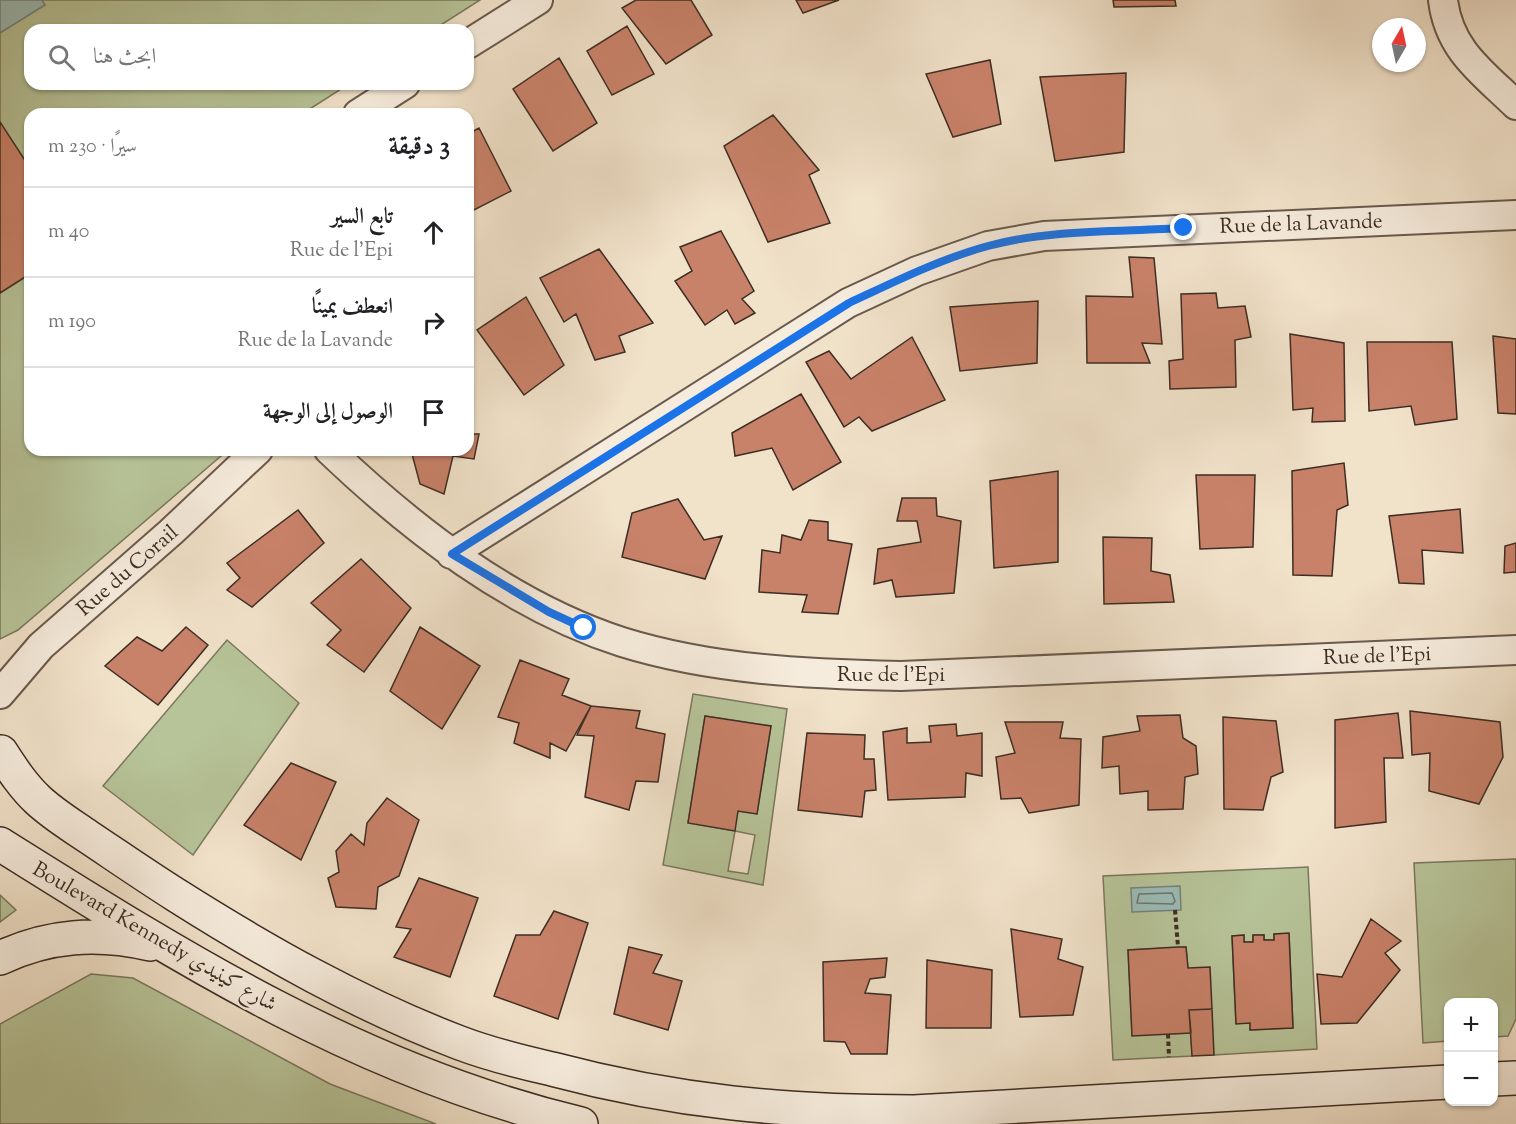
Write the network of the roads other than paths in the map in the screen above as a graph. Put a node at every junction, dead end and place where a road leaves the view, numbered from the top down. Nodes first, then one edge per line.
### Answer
1 (538, 0) edge
2 (1443, 0) edge
3 (474, 40) edge
4 (396, 90) edge
5 (1516, 105) edge
6 (367, 108) edge
7 (1516, 215) edge
8 (252, 456) edge
9 (335, 456) edge
10 (452, 554) junction
11 (1516, 650) edge
12 (0, 694) edge
13 (0, 751) edge
14 (0, 782) edge
15 (0, 844) edge
16 (165, 947) junction
17 (0, 958) edge
18 (1516, 1078) edge
19 (1498, 1079) edge
20 (1444, 1082) edge
21 (581, 1124) edge

1 - 3 street
2 - 5 street
4 - 6 street
7 - 10 street, Rue de la Lavande
8 - 12 street, Rue du Corail
9 - 10 street, Rue de l'Epi
10 - 11 street, Rue de l'Epi
13 - 14 main road
13 - 20 main road, Boulevard Kennedy شارع كينيدي
15 - 16 main road, Boulevard Kennedy شارع كينيدي
16 - 17 main road
16 - 21 main road, Boulevard Kennedy شارع كينيدي
18 - 19 main road

